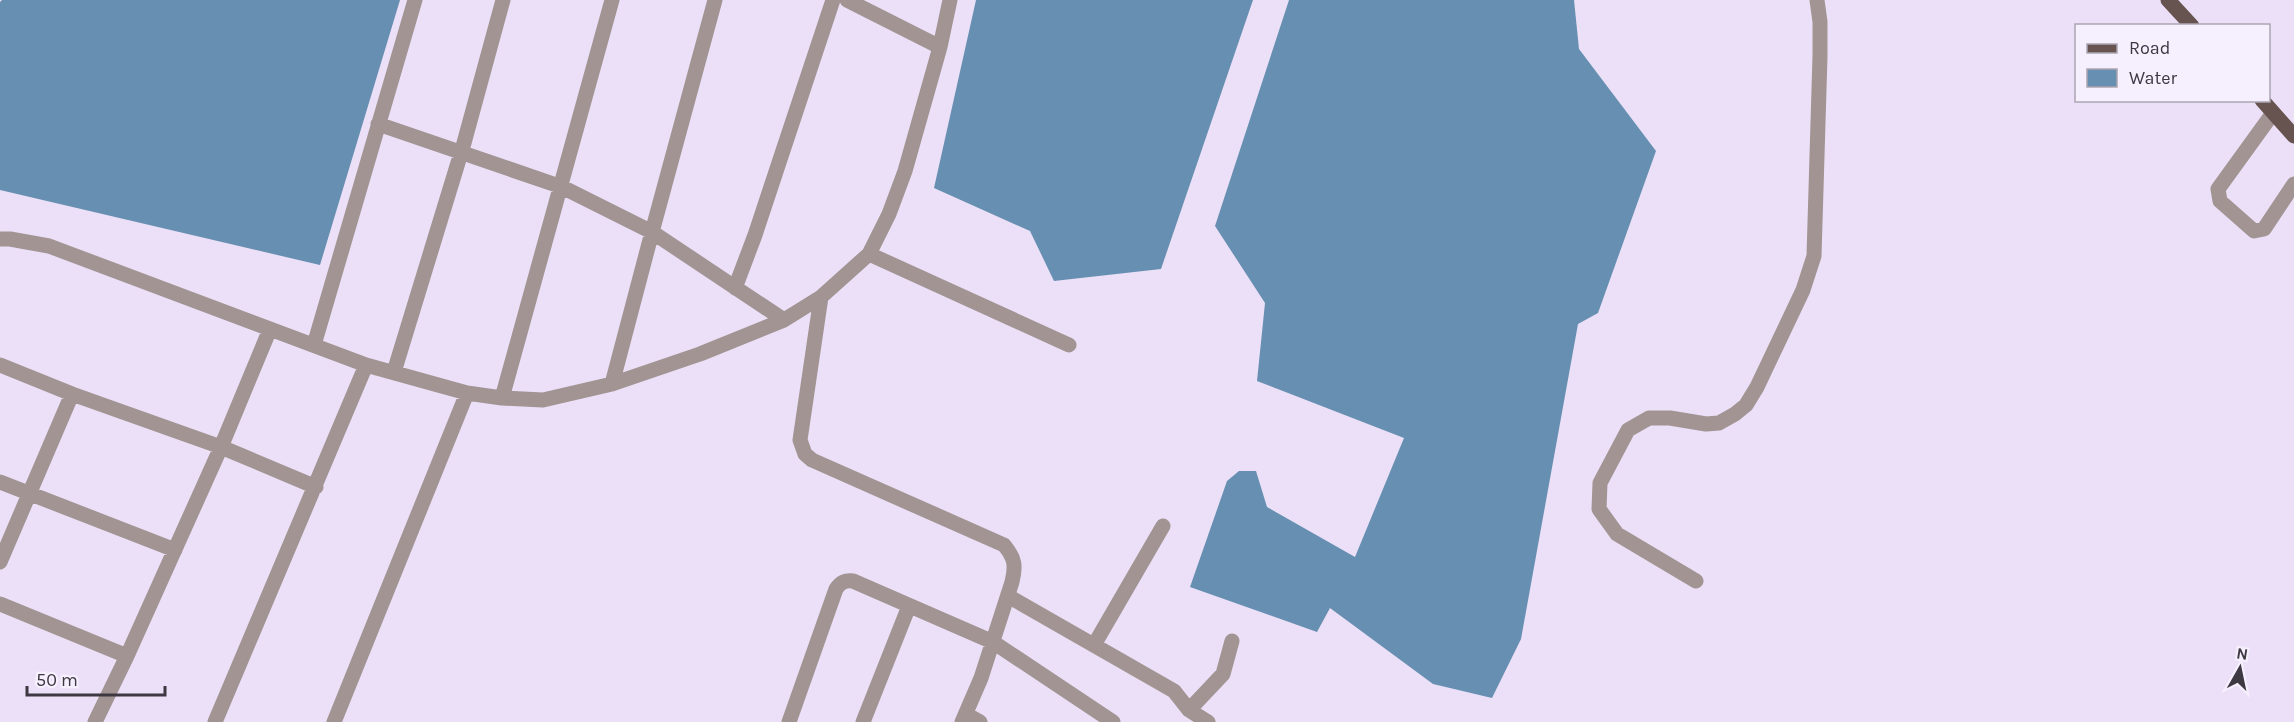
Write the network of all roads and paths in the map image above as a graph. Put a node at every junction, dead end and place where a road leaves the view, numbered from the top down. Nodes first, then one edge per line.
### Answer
1 (415, 0) edge
2 (504, 0) edge
3 (612, 0) edge
4 (716, 0) edge
5 (833, 0) edge
6 (847, 0) edge
7 (950, 0) edge
8 (1817, 0) edge
9 (2168, 0) edge
10 (2190, 24) edge
11 (940, 47) junction
12 (2264, 102) edge
13 (2273, 113) junction
14 (378, 124) junction
15 (2294, 136) edge
16 (461, 152) junction
17 (2294, 184) edge
18 (562, 187) junction
19 (652, 232) junction
20 (0, 239) edge
21 (869, 254) junction
22 (735, 288) junction
23 (821, 297) junction
24 (783, 320) junction
25 (270, 329) junction
26 (314, 345) junction
27 (1069, 345) dead end
28 (0, 365) edge
29 (366, 365) junction
30 (394, 372) junction
31 (612, 384) junction
32 (467, 393) junction
33 (72, 394) junction
34 (502, 398) junction
35 (221, 447) junction
36 (0, 482) edge
37 (316, 487) junction
38 (30, 495) junction
39 (1163, 526) dead end
40 (175, 550) junction
41 (0, 562) edge
42 (1696, 581) dead end
43 (1008, 596) junction
44 (0, 604) edge
45 (909, 606) junction
46 (1232, 641) dead end
47 (993, 642) junction
48 (1094, 645) junction
49 (128, 656) junction
50 (1189, 710) junction
51 (964, 718) edge
52 (95, 722) edge
53 (215, 722) edge
54 (334, 722) edge
55 (789, 722) edge
56 (863, 722) edge
57 (980, 722) edge
58 (1113, 722) edge
59 (1208, 722) edge

1 - 14 street
2 - 16 street
3 - 18 street
4 - 19 street
5 - 22 street
6 - 11 street
7 - 11 street
8 - 42 street
9 - 10 main road
11 - 21 street
12 - 13 main road
13 - 15 main road
13 - 17 street
14 - 16 street
14 - 26 street
16 - 18 street
16 - 30 street
18 - 19 street
18 - 34 street
19 - 22 street
19 - 31 street
20 - 25 street
21 - 23 street
21 - 27 street
22 - 24 street
23 - 24 street
23 - 43 street
24 - 31 street
25 - 26 street
25 - 35 street
26 - 29 street
28 - 33 street
29 - 30 street
29 - 37 street
30 - 32 street
31 - 34 street
32 - 34 street
32 - 54 street
33 - 35 street
33 - 38 street
35 - 37 street
35 - 40 street
36 - 38 street
37 - 53 street
38 - 40 street
38 - 41 street
39 - 48 street
40 - 49 street
43 - 47 street
43 - 48 street
44 - 49 street
45 - 47 street
45 - 55 street
45 - 56 street
46 - 50 street
47 - 51 street
47 - 58 street
48 - 50 street
49 - 52 street
50 - 59 street
51 - 57 street

